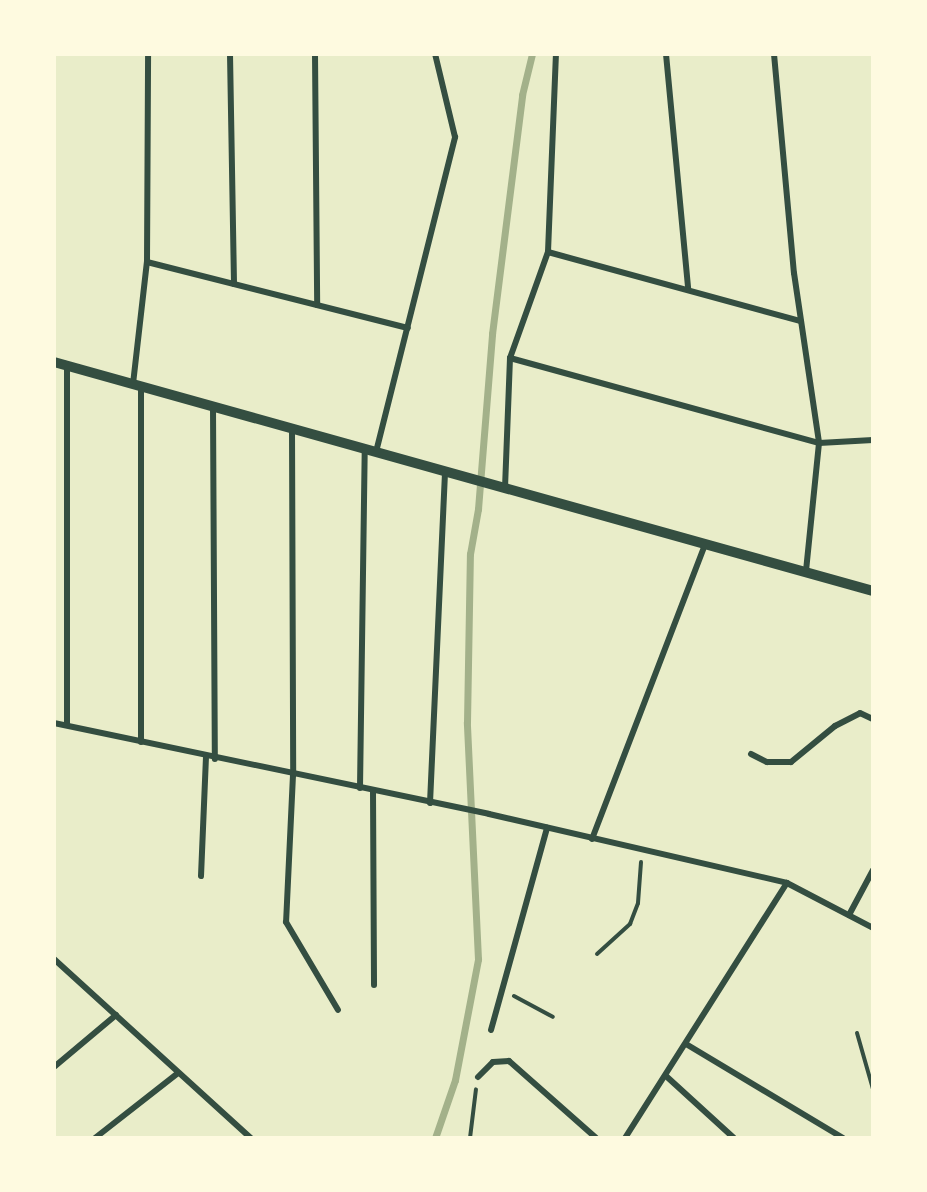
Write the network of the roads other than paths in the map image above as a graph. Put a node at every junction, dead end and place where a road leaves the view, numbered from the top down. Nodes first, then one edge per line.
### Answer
1 (148, 54) edge
2 (231, 54) edge
3 (315, 54) edge
4 (435, 54) edge
5 (555, 54) edge
6 (666, 54) edge
7 (774, 54) edge
8 (548, 252) junction
9 (147, 262) junction
10 (234, 284) junction
11 (688, 288) junction
12 (317, 305) junction
13 (801, 321) junction
14 (408, 328) junction
15 (510, 358) junction
16 (54, 362) edge
17 (67, 365) junction
18 (137, 385) junction
19 (213, 407) junction
20 (292, 429) junction
21 (873, 440) edge
22 (819, 443) junction
23 (371, 451) junction
24 (445, 472) junction
25 (500, 488) junction
26 (705, 544) junction
27 (806, 573) junction
28 (873, 591) edge
29 (873, 719) edge
30 (54, 723) edge
31 (67, 725) junction
32 (141, 742) junction
33 (751, 754) dead end
34 (206, 757) junction
35 (215, 759) junction
36 (293, 775) junction
37 (360, 788) junction
38 (373, 791) junction
39 (430, 803) junction
40 (547, 828) junction
41 (592, 839) junction
42 (873, 870) edge
43 (201, 876) dead end
44 (787, 883) junction
45 (849, 915) junction
46 (873, 928) edge
47 (56, 964) edge
48 (374, 985) dead end
49 (338, 1010) dead end
50 (116, 1015) junction
51 (491, 1030) dead end
52 (686, 1044) junction
53 (54, 1066) edge
54 (177, 1074) junction
55 (666, 1076) junction
56 (478, 1077) road end
57 (94, 1138) edge
58 (251, 1138) edge
59 (596, 1138) edge
60 (625, 1138) edge
61 (734, 1138) edge
62 (843, 1138) edge

1 - 9 street
2 - 10 street
3 - 12 street
4 - 14 street
5 - 8 street
6 - 11 street
7 - 13 street
8 - 11 street
8 - 15 street
9 - 10 street
9 - 18 street
10 - 12 street
11 - 13 street
12 - 14 street
13 - 22 street
14 - 23 street
15 - 22 street
15 - 25 street
16 - 17 street
17 - 18 street
17 - 31 street
18 - 19 street
18 - 32 street
19 - 20 street
19 - 35 street
20 - 23 street
20 - 36 street
21 - 22 street
22 - 27 street
23 - 24 street
23 - 37 street
24 - 25 street
24 - 39 street
25 - 26 street
26 - 27 street
26 - 41 street
27 - 28 street
29 - 33 street
30 - 31 street
31 - 32 street
32 - 34 street
34 - 35 street
34 - 43 street
35 - 36 street
36 - 37 street
36 - 49 street
37 - 38 street
38 - 39 street
38 - 48 street
39 - 40 street
40 - 41 street
40 - 51 street
41 - 44 street
42 - 45 street
44 - 45 street
44 - 52 street
45 - 46 street
47 - 50 street
50 - 53 street
50 - 54 street
52 - 55 street
52 - 62 street
54 - 57 street
54 - 58 street
55 - 60 street
55 - 61 street
56 - 59 street

